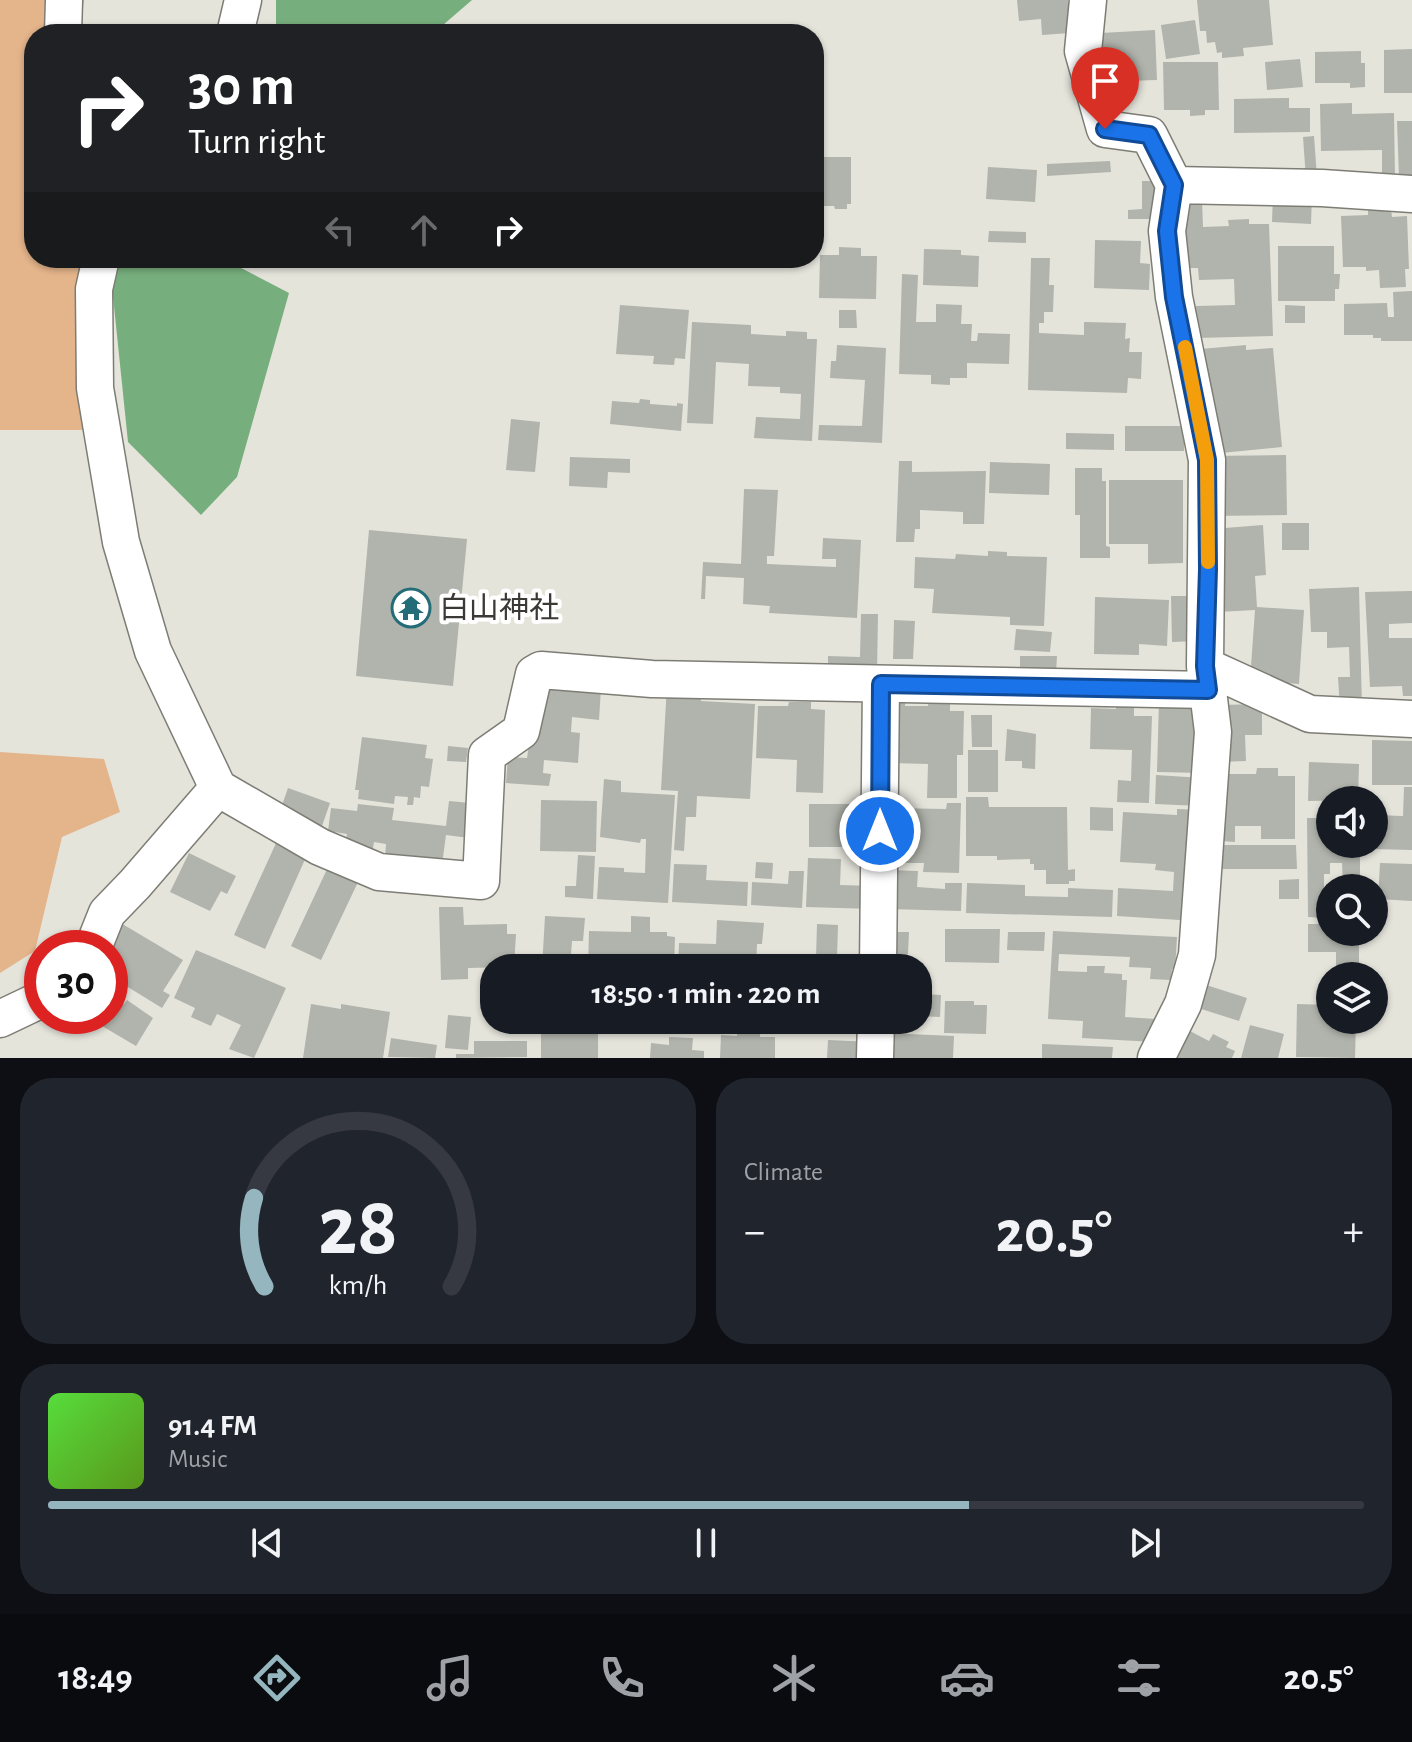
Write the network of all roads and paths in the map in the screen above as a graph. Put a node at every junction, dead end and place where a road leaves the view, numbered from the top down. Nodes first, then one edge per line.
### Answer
1 (64, 0) edge
2 (243, 0) edge
3 (1088, 0) edge
4 (63, 24) edge
5 (237, 24) edge
6 (1174, 185) junction
7 (1412, 194) edge
8 (99, 268) edge
9 (1206, 678) junction
10 (881, 684) junction
11 (1412, 719) edge
12 (218, 788) junction
13 (100, 930) edge
14 (878, 954) edge
15 (24, 1008) edge
16 (0, 1019) edge
17 (876, 1034) edge
18 (875, 1058) edge
19 (1156, 1058) edge

1 - 4 street
2 - 5 street
3 - 6 street
6 - 7 street
6 - 9 street
8 - 12 street
9 - 10 street
9 - 11 street
9 - 19 street
10 - 12 street
10 - 14 street
12 - 13 street
15 - 16 street
17 - 18 street

